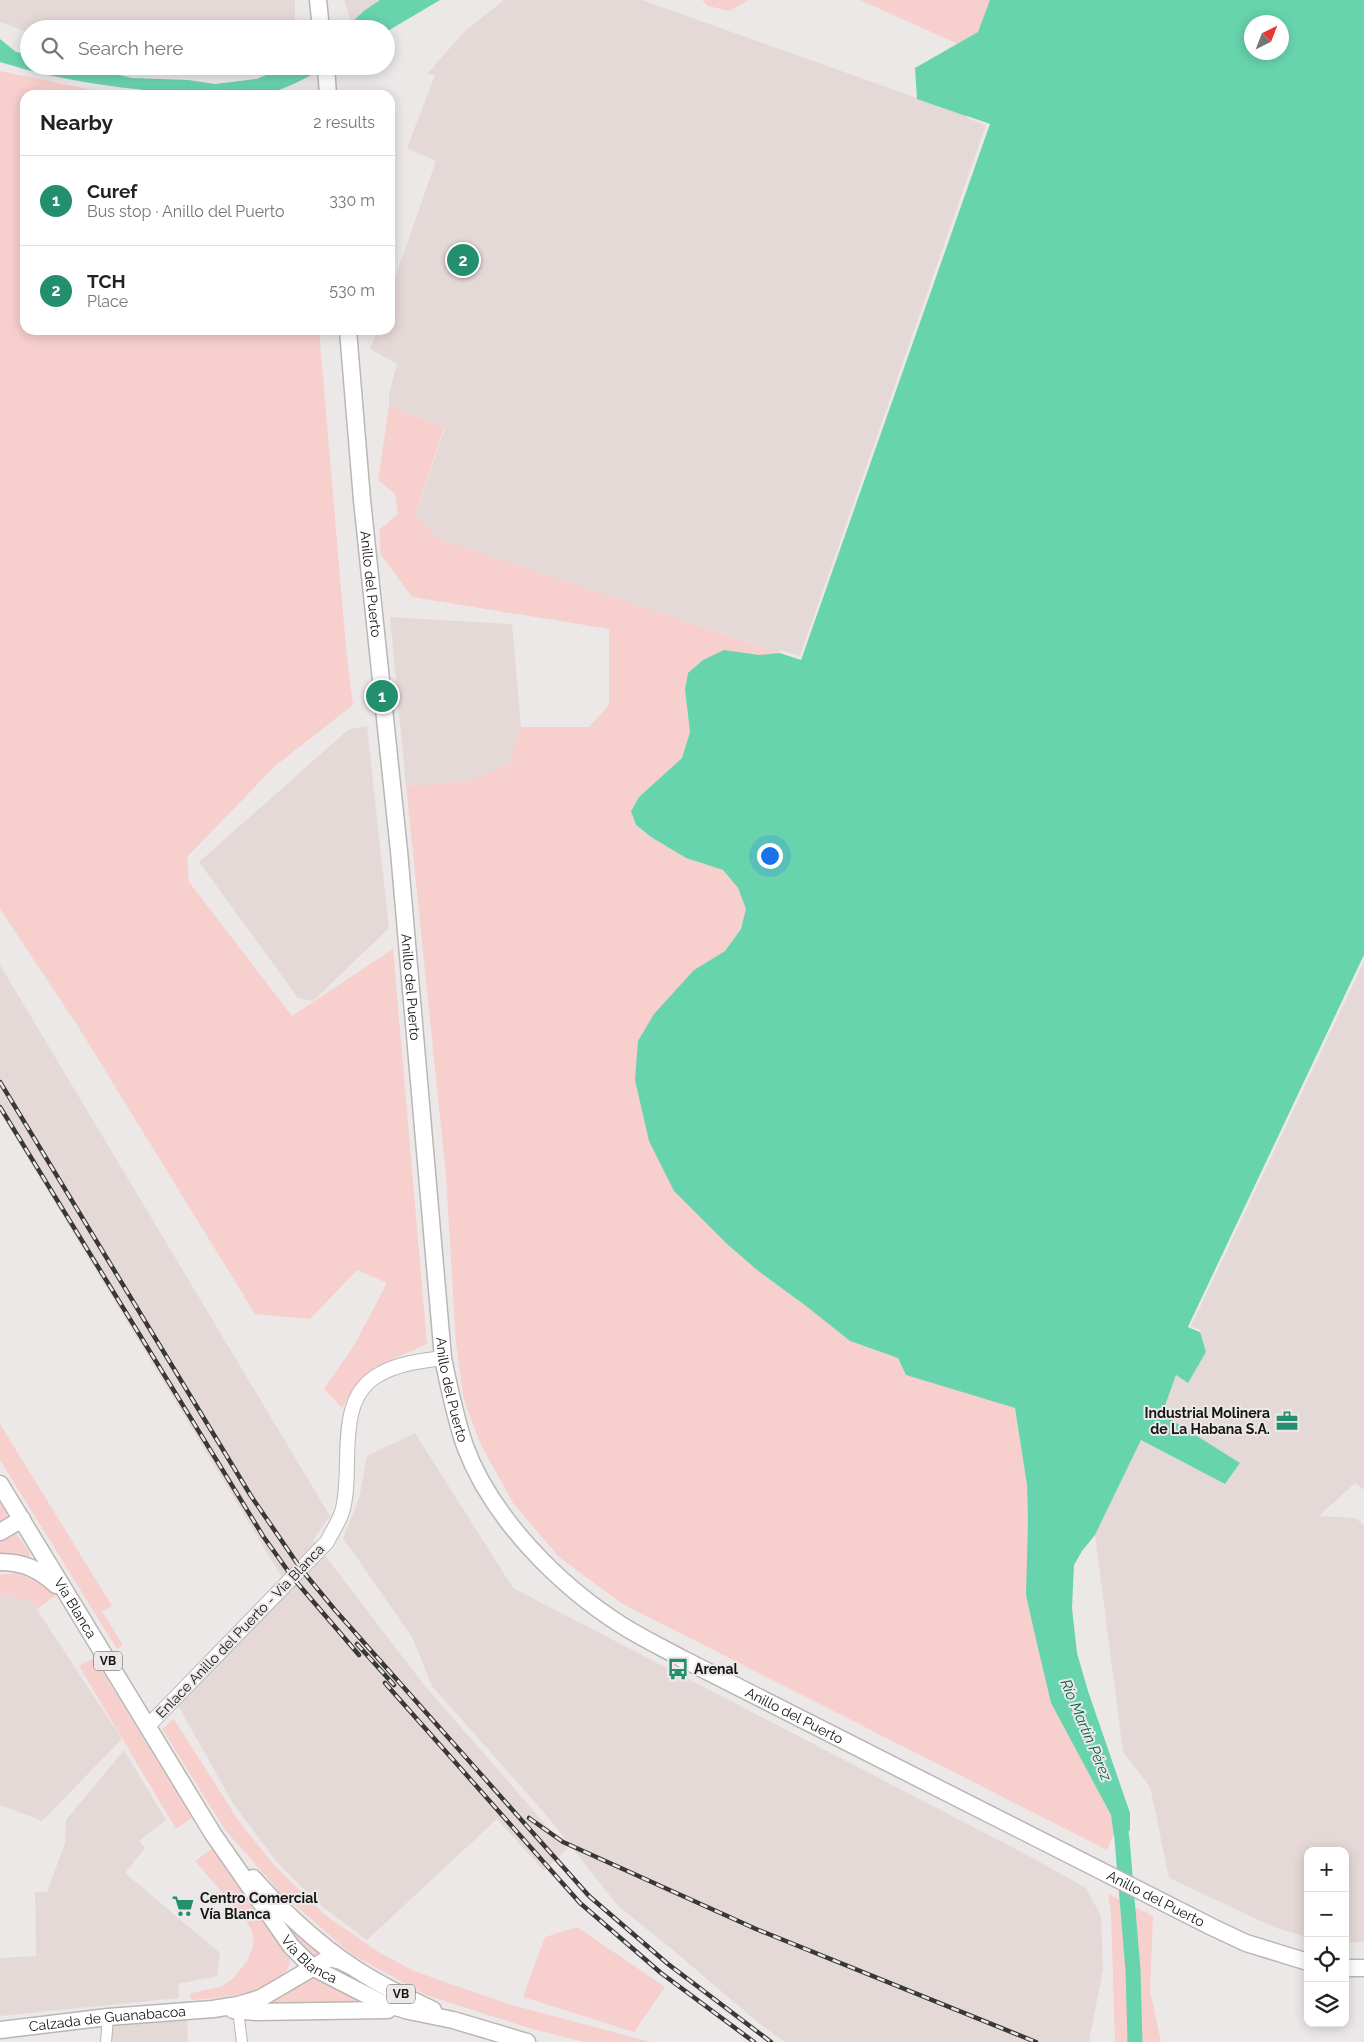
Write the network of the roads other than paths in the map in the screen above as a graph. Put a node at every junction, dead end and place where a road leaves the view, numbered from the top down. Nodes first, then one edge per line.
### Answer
1 (318, 0) edge
2 (320, 20) edge
3 (327, 75) edge
4 (328, 90) edge
5 (348, 335) edge
6 (443, 1358) junction
7 (0, 1484) edge
8 (22, 1519) junction
9 (0, 1532) edge
10 (0, 1562) edge
11 (68, 1596) junction
12 (148, 1726) junction
13 (198, 1808) junction
14 (291, 1946) junction
15 (1304, 1961) edge
16 (351, 1966) junction
17 (312, 1968) junction
18 (1349, 1968) edge
19 (1364, 1968) edge
20 (288, 1983) junction
21 (213, 2009) junction
22 (238, 2010) junction
23 (409, 2011) junction
24 (108, 2017) junction
25 (453, 2020) junction
26 (0, 2030) edge
27 (106, 2042) edge
28 (242, 2042) edge
29 (527, 2042) edge

1 - 2 main road
3 - 4 main road
5 - 6 main road, Anillo del Puerto
6 - 12 main road, Enlace Anillo del Puerto - Vía Blanca
6 - 15 main road, Anillo del Puerto
7 - 8 main road, Vía Blanca
8 - 9 main road
8 - 11 main road, Vía Blanca / VB
10 - 11 main road
11 - 12 main road, Vía Blanca / VB
12 - 13 main road, Vía Blanca / VB
13 - 14 main road, Vía Blanca / VB
13 - 16 main road, Vía Blanca / VB
14 - 17 main road, Vía Blanca / VB
14 - 20 main road
16 - 17 main road, Calzada de Guanabacoa
16 - 25 main road, Vía Blanca / VB
17 - 20 main road, Calzada de Guanabacoa
17 - 23 main road, Vía Blanca / VB
18 - 19 main road
20 - 21 main road, Calzada de Guanabacoa
21 - 22 main road, Calzada de Guanabacoa
21 - 24 main road, Calzada de Guanabacoa
22 - 23 main road, Calzada de Guanabacoa
22 - 28 street
23 - 25 main road, Vía Blanca / VB
24 - 26 main road, Calzada de Guanabacoa
24 - 27 street
25 - 29 main road, Vía Blanca / VB

